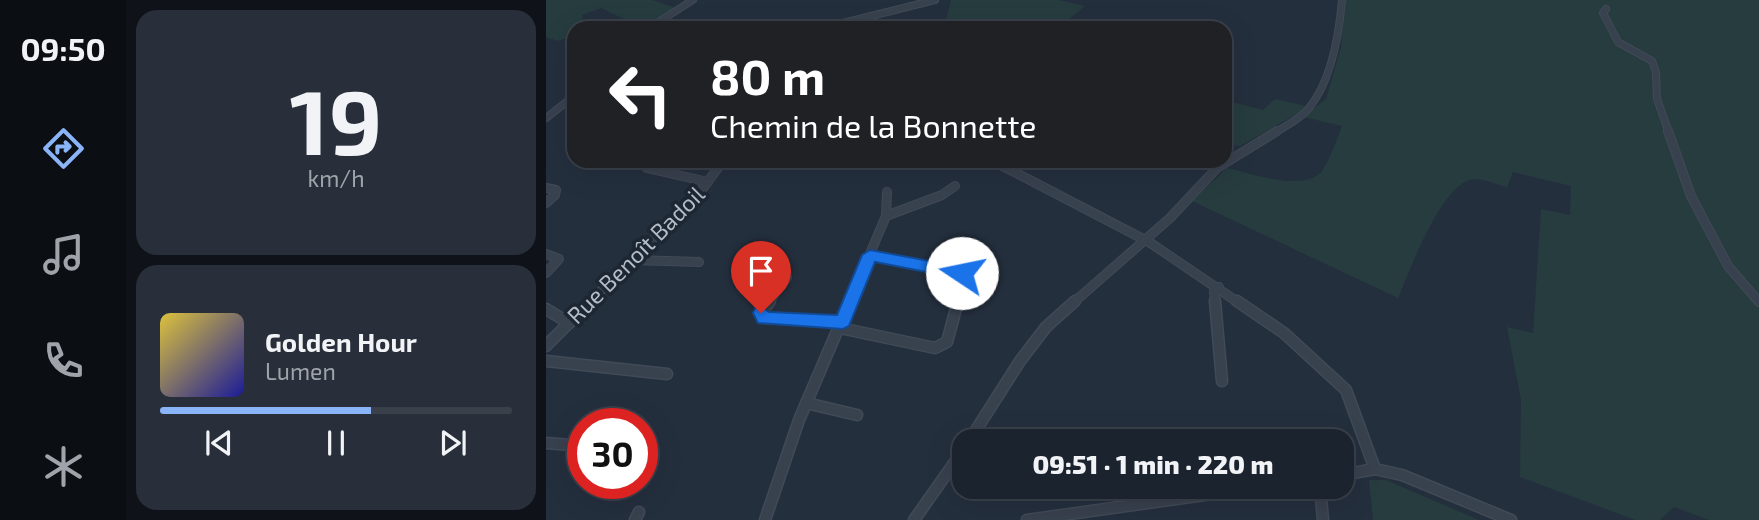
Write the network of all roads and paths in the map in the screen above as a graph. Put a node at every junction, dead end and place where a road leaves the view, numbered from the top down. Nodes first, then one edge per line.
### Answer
1 (694, 0) edge
2 (935, 0) edge
3 (1342, 0) edge
4 (1606, 9) dead end
5 (660, 21) edge
6 (851, 21) edge
7 (567, 102) edge
8 (546, 118) edge
9 (1232, 159) edge
10 (647, 168) dead end
11 (718, 168) edge
12 (1006, 168) edge
13 (1217, 168) edge
14 (708, 182) junction
15 (955, 186) dead end
16 (546, 188) edge
17 (887, 192) dead end
18 (546, 202) edge
19 (886, 216) junction
20 (1144, 240) junction
21 (546, 254) edge
22 (870, 255) junction
23 (633, 260) junction
24 (699, 262) dead end
25 (786, 270) dead end
26 (546, 274) edge
27 (1219, 287) junction
28 (1759, 302) edge
29 (546, 309) edge
30 (569, 323) junction
31 (841, 325) junction
32 (546, 346) edge
33 (546, 361) edge
34 (667, 374) dead end
35 (1222, 382) dead end
36 (806, 403) junction
37 (857, 415) dead end
38 (978, 429) edge
39 (546, 443) edge
40 (567, 445) edge
41 (952, 466) edge
42 (1375, 469) junction
43 (1354, 473) edge
44 (1197, 499) edge
45 (1321, 499) edge
46 (1108, 515) edge
47 (765, 520) edge
48 (914, 520) edge
49 (1027, 520) edge
50 (1323, 520) edge
51 (1511, 520) edge

1 - 5 street
2 - 6 street
3 - 9 street
4 - 28 street
7 - 8 street
10 - 14 street
11 - 14 street, Rue Benoît Badoil
12 - 20 street
13 - 20 street
14 - 23 street, Rue Benoît Badoil
15 - 19 street
16 - 18 street
17 - 19 street
19 - 22 street
20 - 27 street
20 - 38 street
21 - 26 street
22 - 31 street
22 - 31 street
23 - 24 street
23 - 30 street, Rue Benoît Badoil
25 - 31 street
27 - 35 street
27 - 42 street
29 - 30 street
30 - 32 street, Rue Benoît Badoil
31 - 36 street
33 - 34 street
36 - 37 street
36 - 47 street
39 - 40 street
41 - 48 street
42 - 43 street
42 - 51 street
44 - 46 street
45 - 50 street
46 - 49 street

